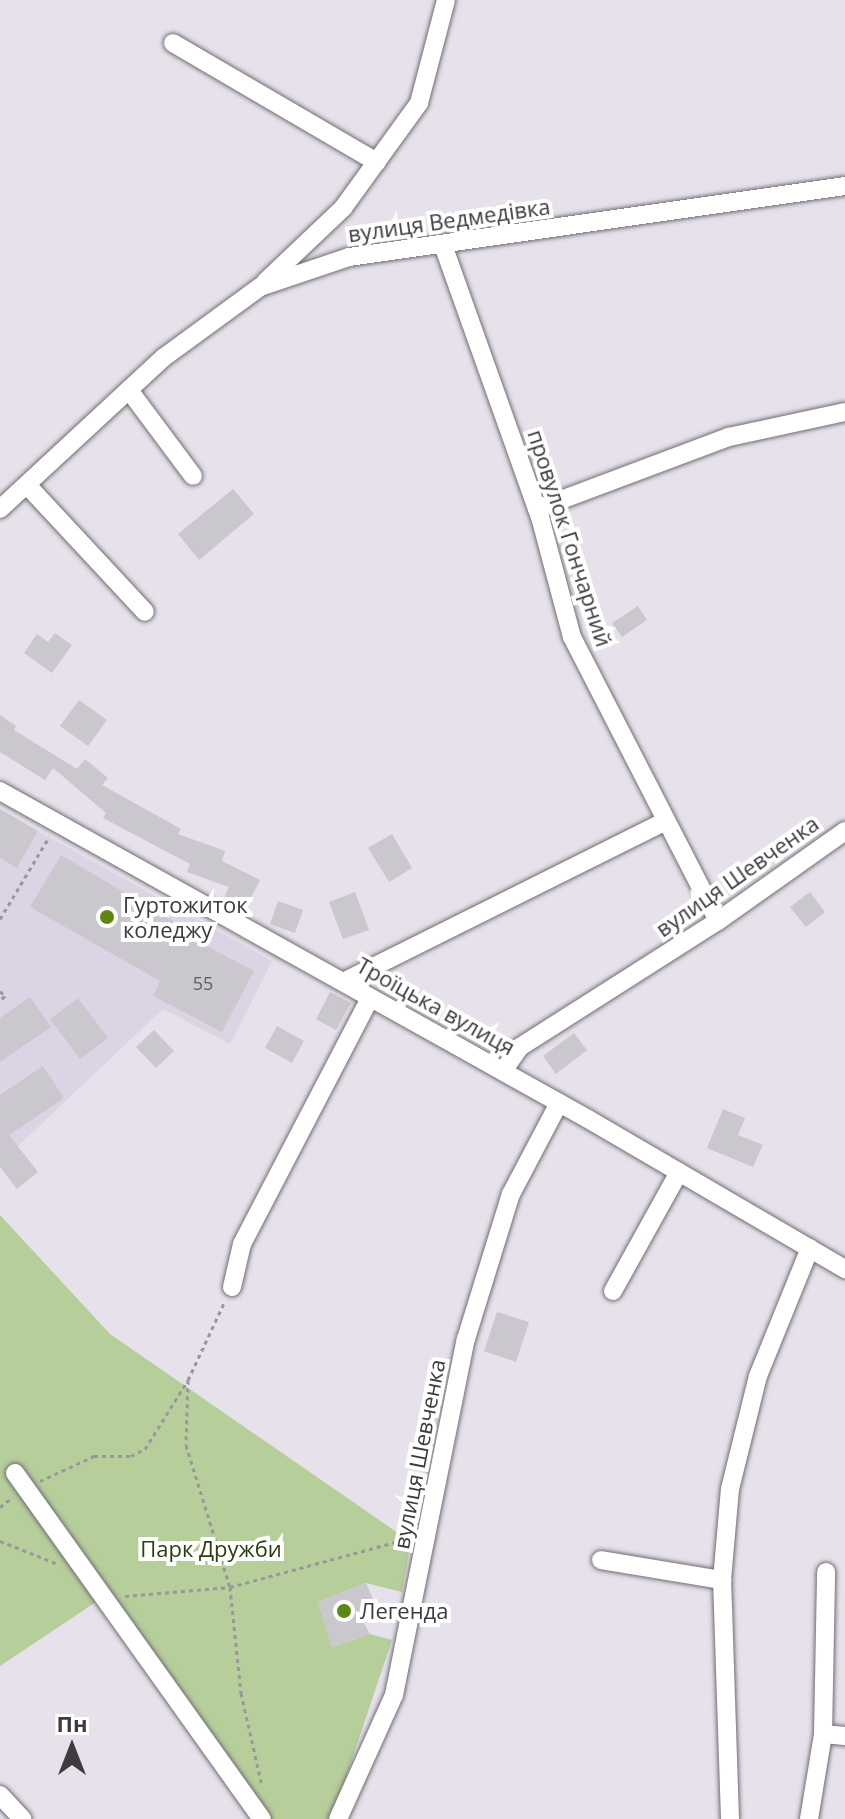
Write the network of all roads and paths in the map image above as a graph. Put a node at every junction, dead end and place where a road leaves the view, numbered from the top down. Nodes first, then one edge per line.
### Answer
1 (446, 0) edge
2 (173, 43) dead end
3 (377, 162) junction
4 (845, 186) edge
5 (443, 245) junction
6 (260, 287) junction
7 (129, 390) junction
8 (845, 412) edge
9 (193, 476) dead end
10 (27, 485) junction
11 (0, 509) edge
12 (537, 509) junction
13 (145, 612) dead end
14 (0, 791) edge
15 (666, 821) junction
16 (845, 831) edge
17 (49, 836) dead end
18 (0, 919) edge
19 (718, 921) junction
20 (343, 982) junction
21 (0, 991) edge
22 (370, 998) junction
23 (0, 1000) edge
24 (503, 1071) junction
25 (559, 1103) junction
26 (679, 1172) junction
27 (810, 1248) junction
28 (845, 1269) edge
29 (232, 1287) joint
30 (613, 1291) dead end
31 (188, 1380) junction
32 (21, 1480) joint
33 (427, 1536) junction
34 (0, 1541) edge
35 (601, 1560) dead end
36 (78, 1565) junction
37 (826, 1572) dead end
38 (722, 1580) junction
39 (230, 1587) junction
40 (102, 1598) junction
41 (823, 1734) junction
42 (845, 1736) edge
43 (263, 1791) dead end
44 (0, 1795) edge
45 (22, 1819) edge
46 (262, 1819) edge
47 (338, 1819) edge
48 (730, 1819) edge
49 (809, 1819) edge

1 - 3 street
2 - 3 street
3 - 6 street
4 - 5 street, вулиця Ведмедівка
5 - 6 street, вулиця Ведмедівка
5 - 12 street, провулок Гончарний
6 - 7 street, вулиця Ведмедівка
7 - 9 street
7 - 10 street, вулиця Ведмедівка
8 - 12 street
10 - 11 street, вулиця Ведмедівка
10 - 13 street
12 - 15 street, провулок Гончарний
14 - 20 street, Троїцька вулиця
15 - 19 street, провулок Гончарний
15 - 20 street
16 - 19 street, вулиця Шевченка
17 - 18 path
19 - 24 street, вулиця Шевченка
20 - 22 street, Троїцька вулиця
21 - 23 path
22 - 24 street, Троїцька вулиця
22 - 29 street
24 - 25 street, Троїцька вулиця
25 - 26 street, Троїцька вулиця
25 - 33 street, вулиця Шевченка
26 - 27 street, Троїцька вулиця
26 - 30 street
27 - 28 street, Троїцька вулиця
27 - 38 street
29 - 31 path
31 - 32 path
31 - 39 path
32 - 36 street
33 - 39 path
33 - 47 street, вулиця Шевченка
34 - 36 path
35 - 38 street
36 - 40 street
37 - 41 street
38 - 48 street
39 - 40 path
39 - 43 path
40 - 46 street
41 - 42 street
41 - 49 street
44 - 45 street

